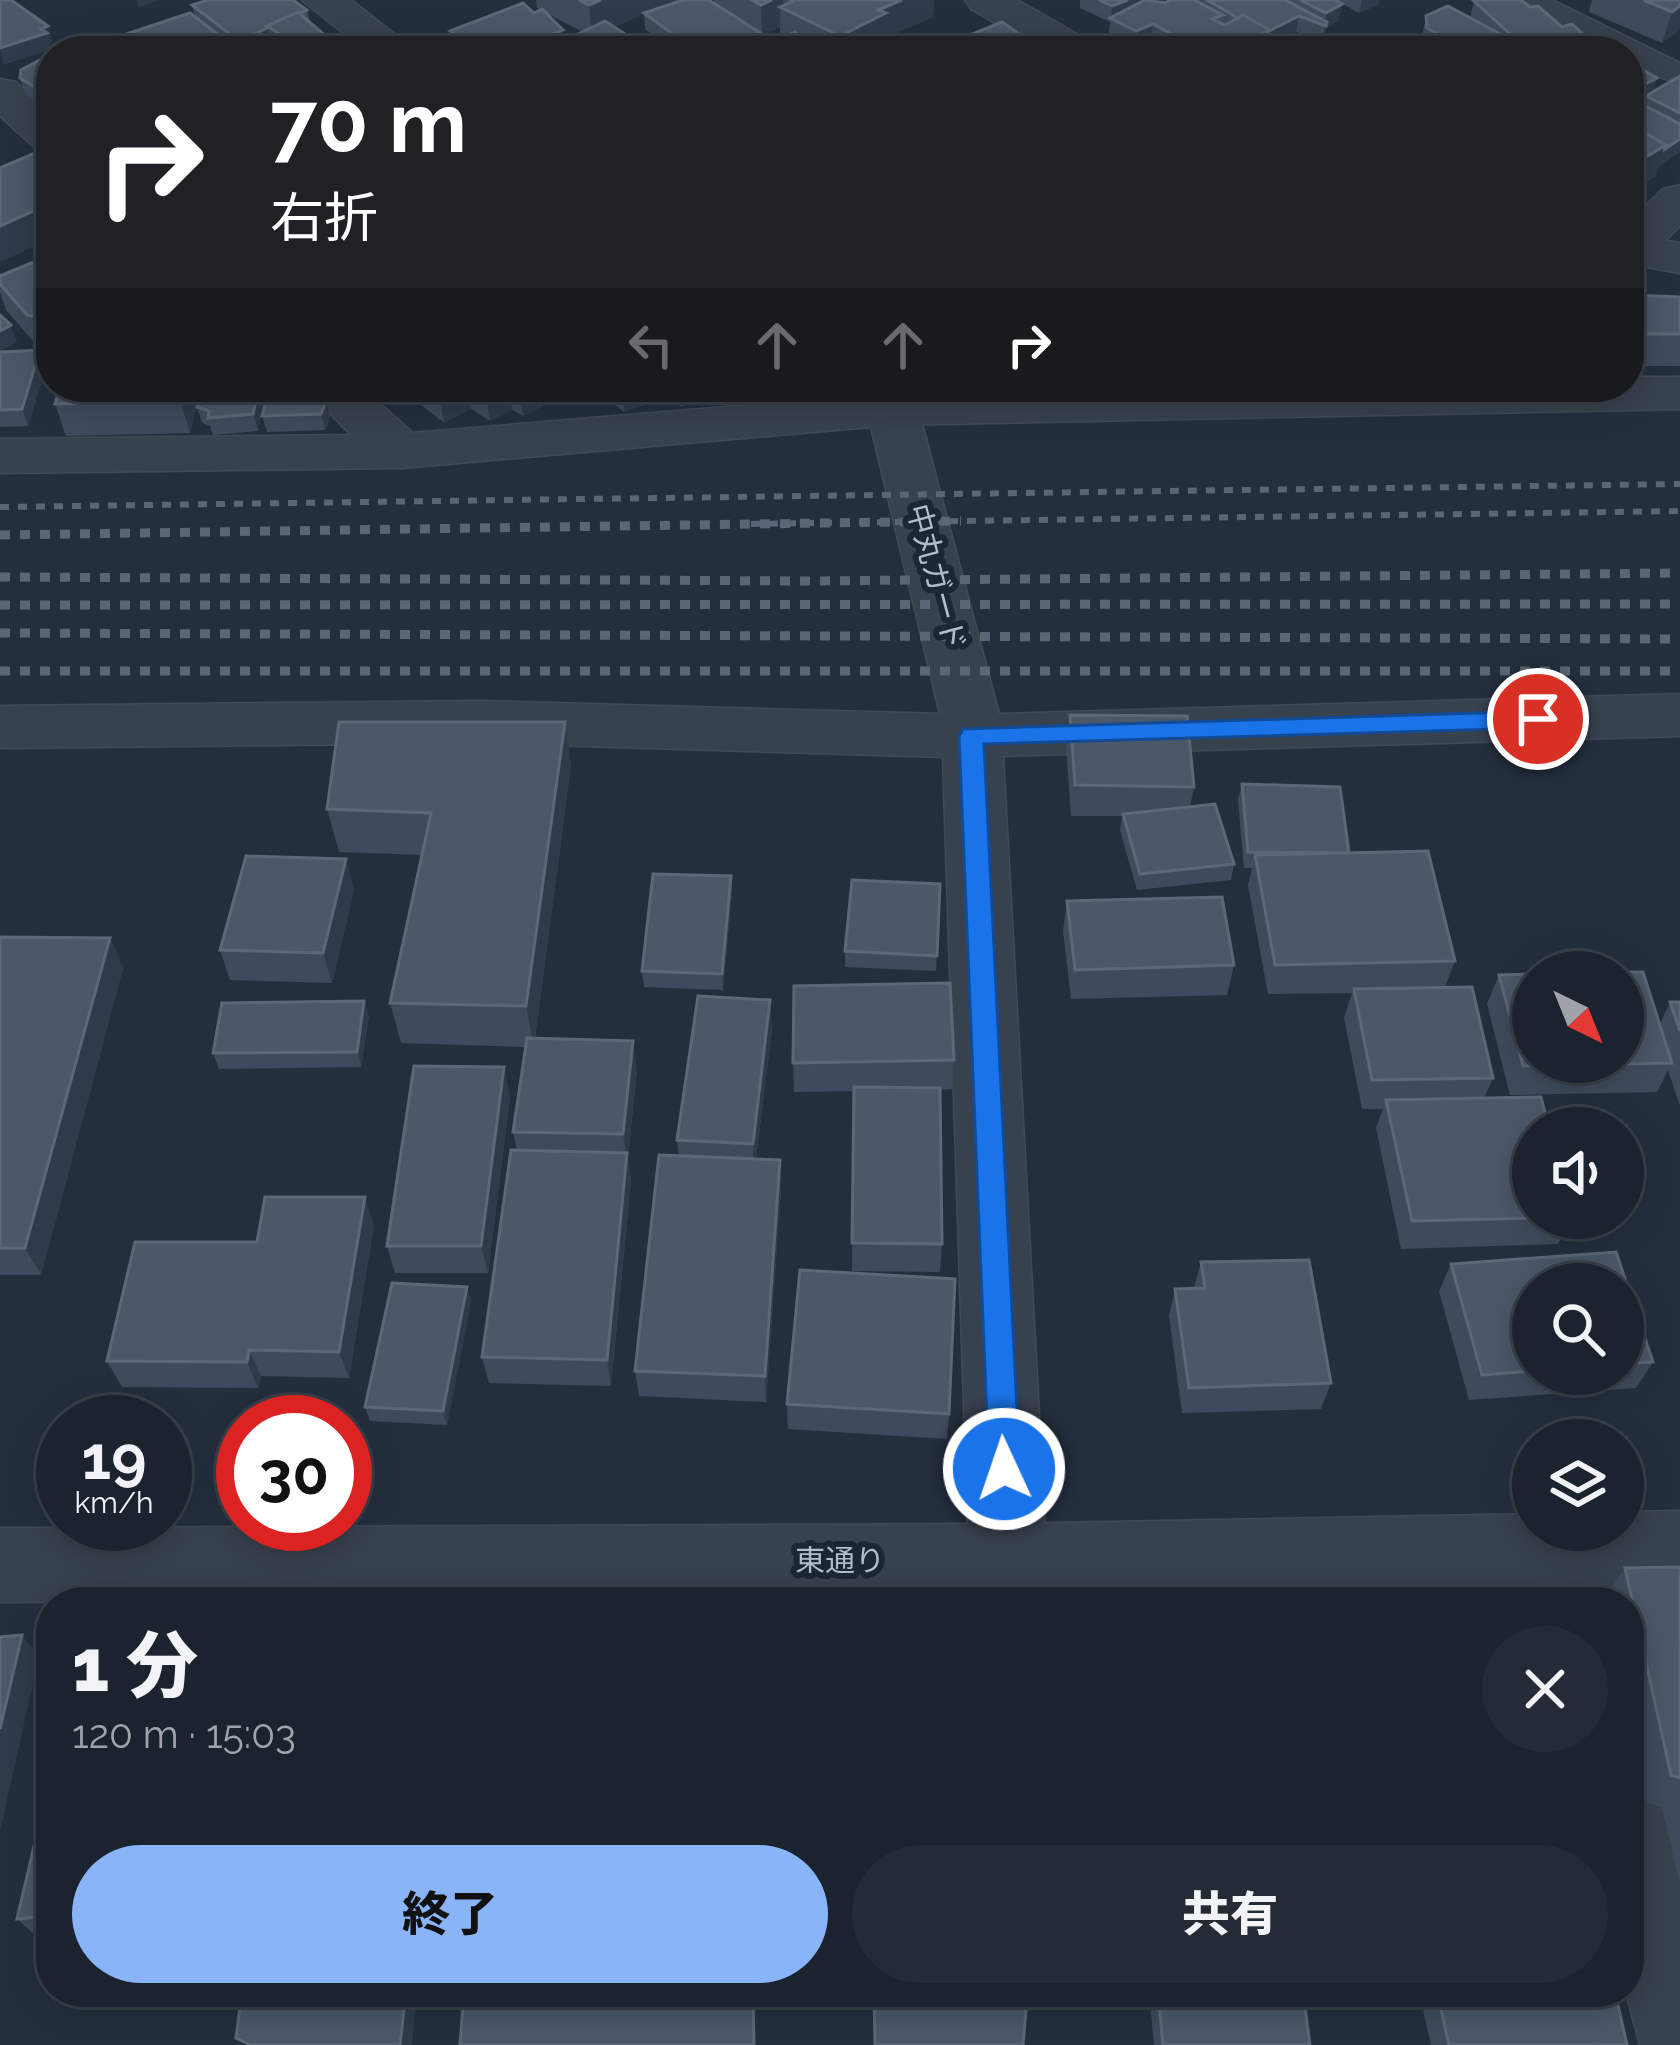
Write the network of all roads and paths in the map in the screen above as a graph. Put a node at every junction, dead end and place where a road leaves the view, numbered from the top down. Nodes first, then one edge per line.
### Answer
1 (323, 0) edge
2 (986, 0) edge
3 (1528, 0) edge
4 (373, 36) edge
5 (1049, 36) edge
6 (1600, 36) edge
7 (1644, 58) edge
8 (1680, 76) edge
9 (0, 92) edge
10 (36, 124) edge
11 (1680, 199) edge
12 (1644, 234) edge
13 (1644, 252) edge
14 (1680, 258) edge
15 (1644, 393) edge
16 (1680, 394) edge
17 (347, 402) edge
18 (841, 402) edge
19 (879, 402) edge
20 (401, 451) junction
21 (0, 456) edge
22 (969, 712) junction
23 (1680, 716) edge
24 (0, 727) edge
25 (1680, 1548) edge
26 (1008, 1561) junction
27 (0, 1565) edge
28 (1572, 1576) edge
29 (1644, 1881) edge
30 (1680, 2034) edge

1 - 4 street
2 - 5 street
3 - 6 lane
7 - 8 lane
9 - 10 street
11 - 12 street
13 - 14 street
15 - 16 street
17 - 20 street
18 - 20 street
19 - 22 street, 中丸ガード
20 - 21 street
22 - 23 street
22 - 24 street
22 - 26 street, 中丸ガード
25 - 28 street, 東通り
26 - 27 street, 東通り
26 - 28 street, 東通り
29 - 30 street

